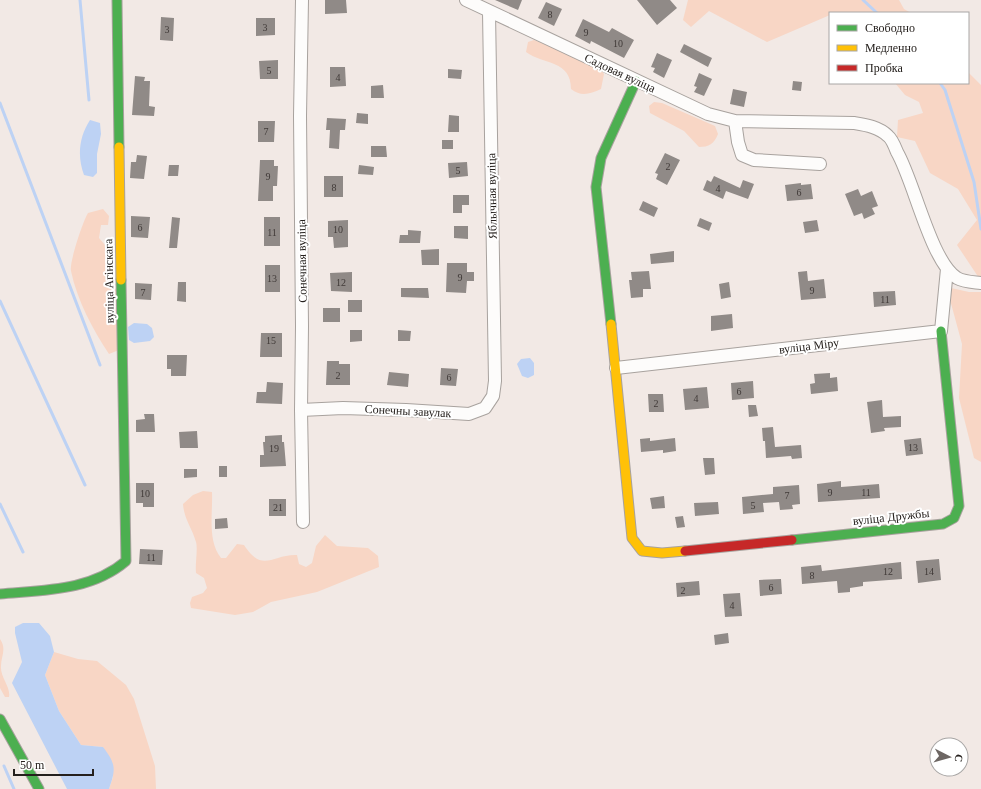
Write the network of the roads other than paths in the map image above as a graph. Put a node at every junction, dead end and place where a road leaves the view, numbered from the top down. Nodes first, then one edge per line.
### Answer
1 (117, 0) edge
2 (302, 0) edge
3 (466, 0) edge
4 (489, 12) junction
5 (636, 81) junction
6 (735, 121) junction
7 (820, 164) dead end
8 (947, 269) junction
9 (981, 282) edge
10 (941, 331) junction
11 (616, 368) junction
12 (495, 381) joint
13 (301, 410) junction
14 (303, 522) dead end
15 (0, 594) edge
16 (0, 718) edge
17 (39, 789) edge

1 - 15 street, вуліца Агінскага
2 - 13 street, Сонечная вуліца
3 - 4 street, Садовая вуліца
4 - 5 street, Садовая вуліца
4 - 12 street, Яблычная вуліца
5 - 6 street, Садовая вуліца
5 - 11 street
6 - 7 street
6 - 8 street, Садовая вуліца
8 - 9 street
8 - 10 street
10 - 11 street, вуліца Міру
10 - 11 street, вуліца Дружбы
12 - 13 street, Сонечны завулак
13 - 14 street, Сонечная вуліца
16 - 17 street

